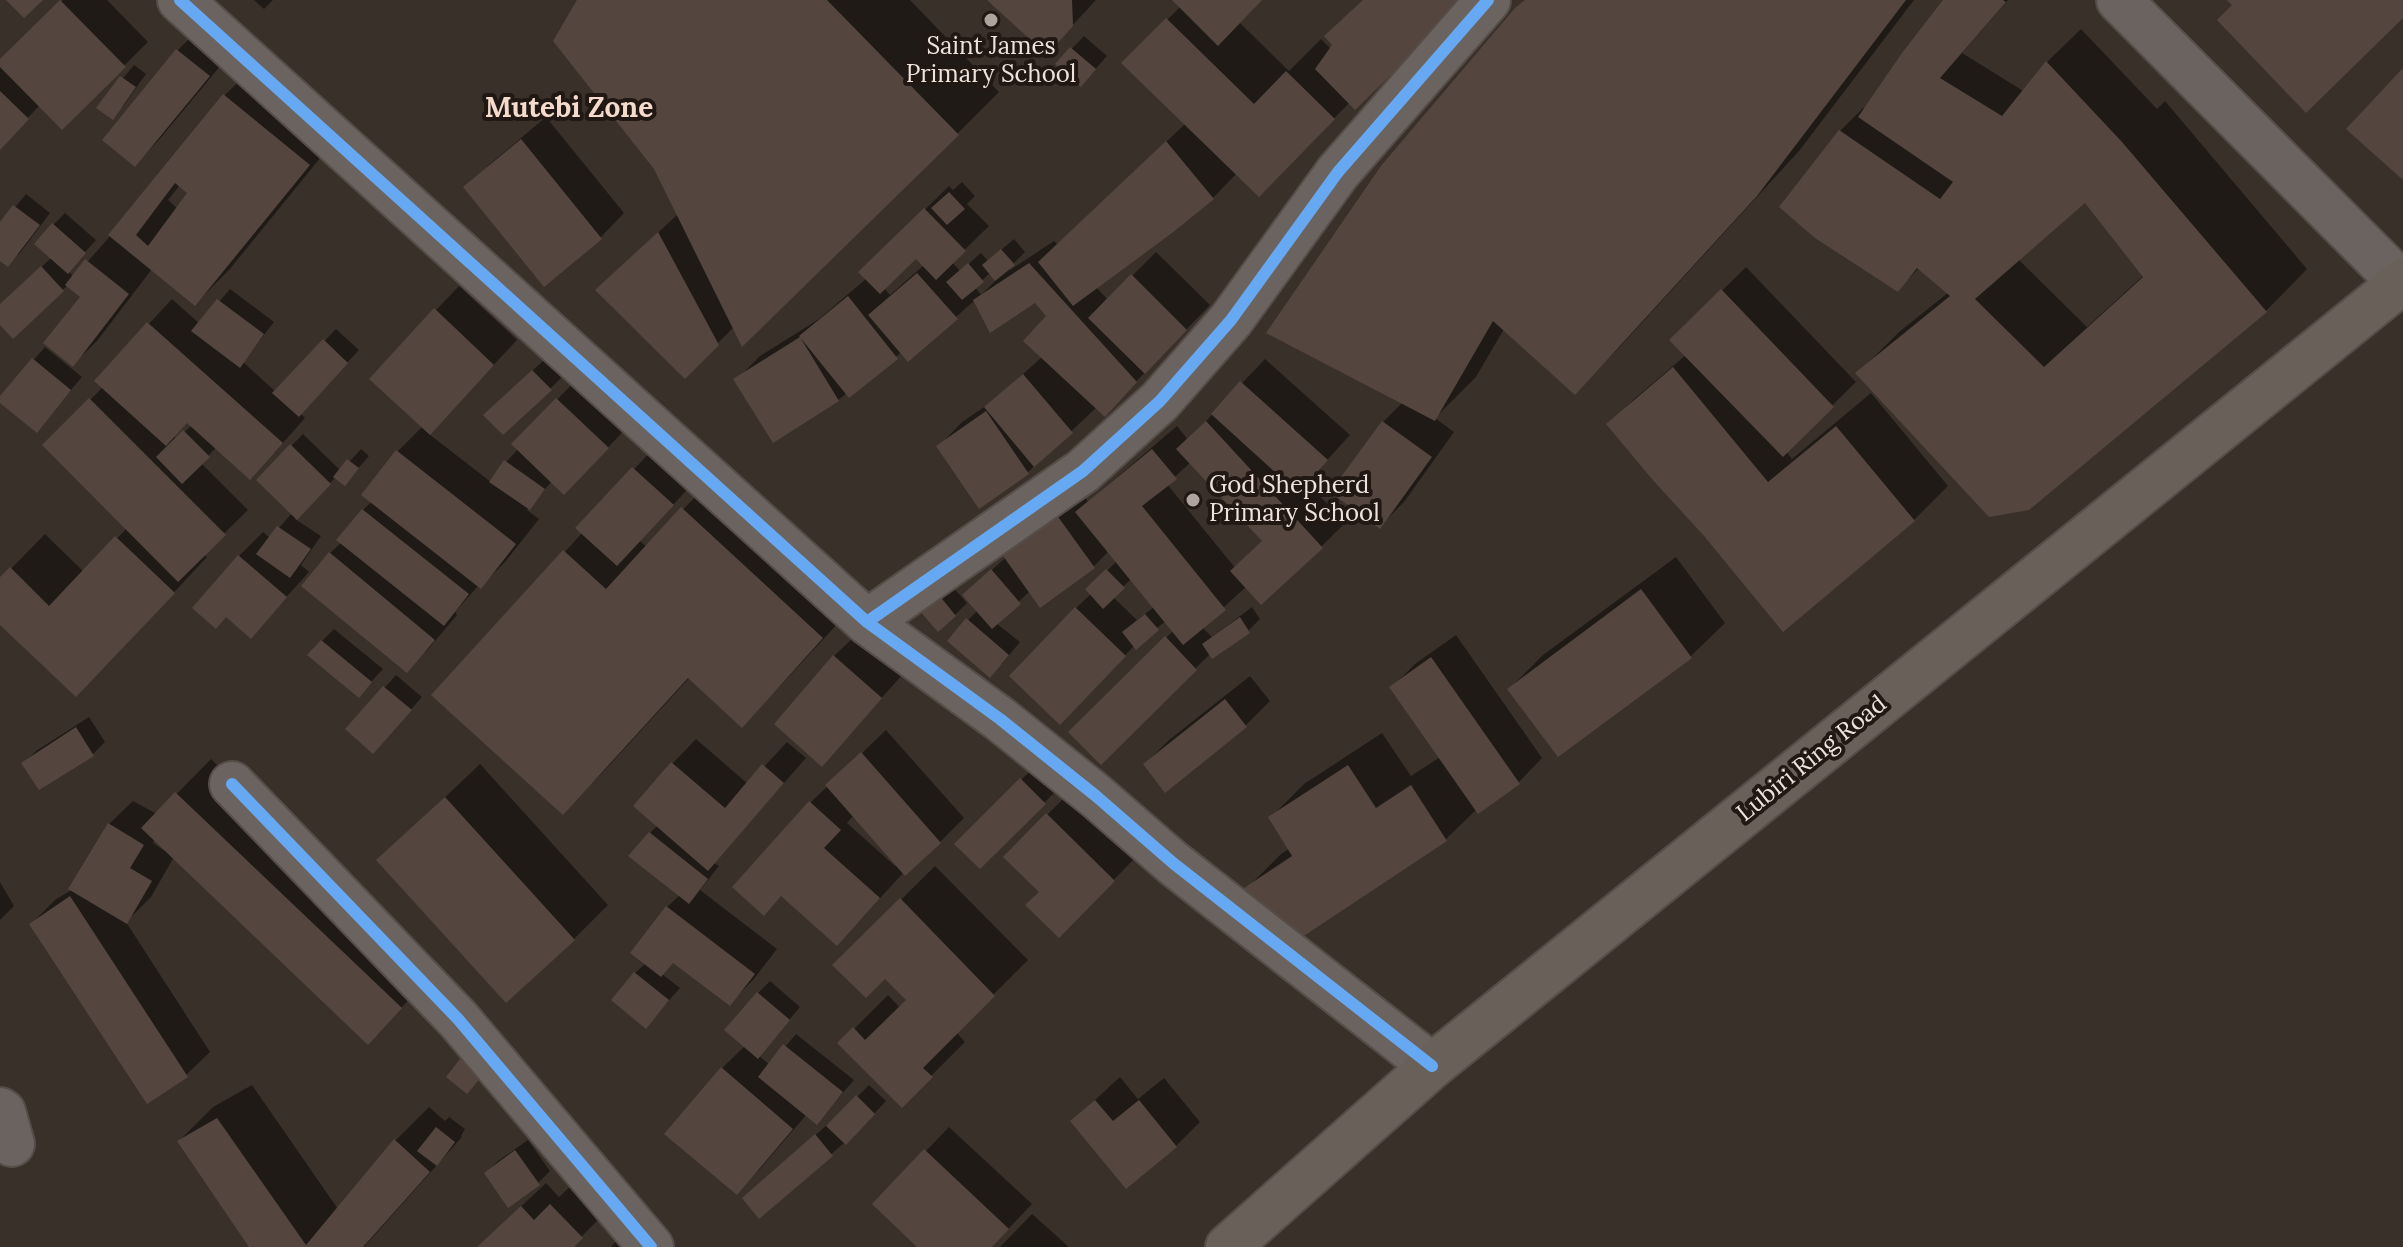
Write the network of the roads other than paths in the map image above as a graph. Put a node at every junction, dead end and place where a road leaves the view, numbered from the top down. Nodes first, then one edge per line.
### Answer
1 (180, 0) edge
2 (1488, 0) edge
3 (2119, 0) edge
4 (2402, 282) edge
5 (867, 622) junction
6 (232, 784) dead end
7 (1432, 1066) junction
8 (651, 1247) edge
9 (1228, 1247) edge

1 - 5 street
2 - 5 street
3 - 4 street
4 - 7 main road, Lubiri Ring Road
5 - 7 street
6 - 8 street
7 - 9 main road, Lubiri Ring Road

